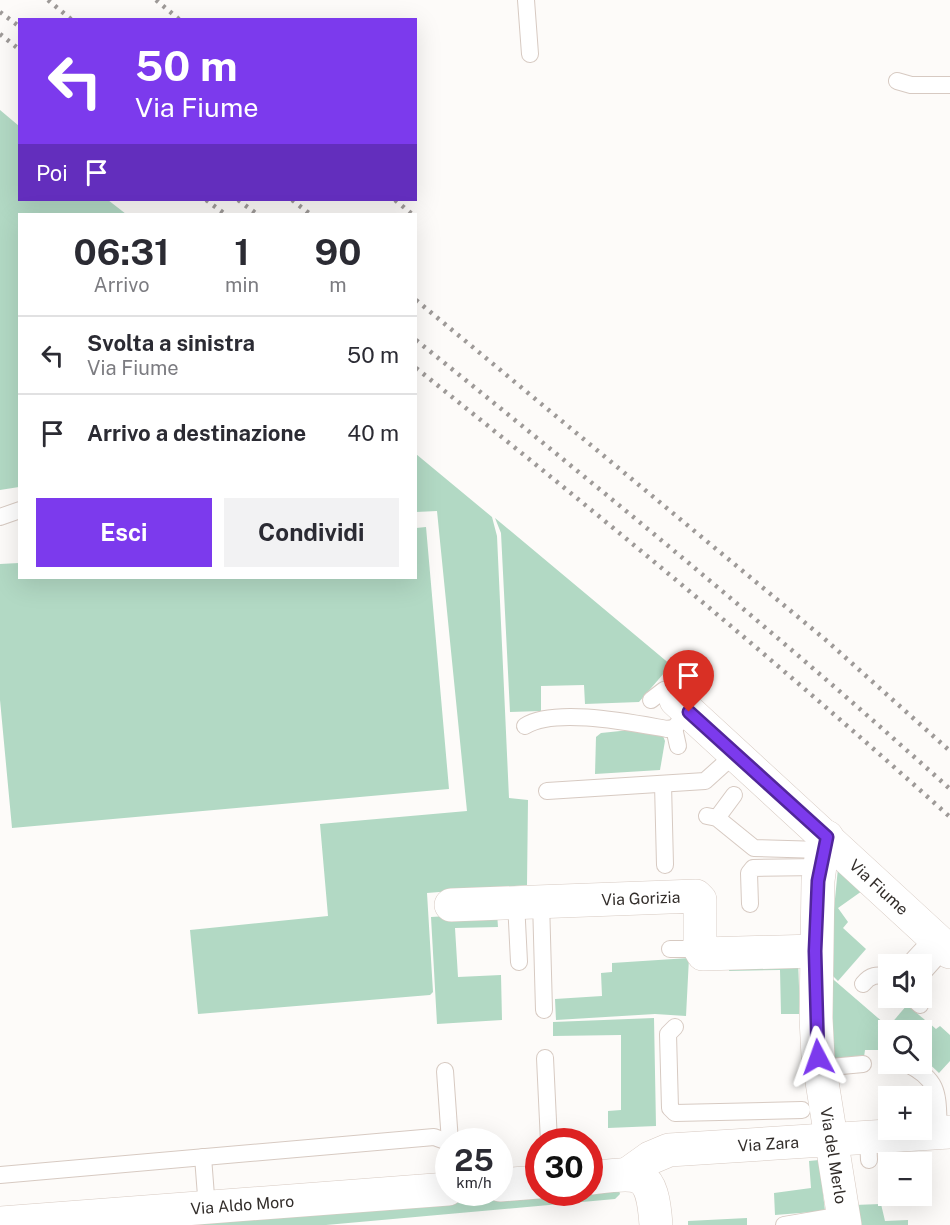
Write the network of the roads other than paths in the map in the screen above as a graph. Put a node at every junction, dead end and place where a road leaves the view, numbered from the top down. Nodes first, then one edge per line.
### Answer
1 (526, 0) edge
2 (530, 54) dead end
3 (897, 81) dead end
4 (950, 85) edge
5 (18, 511) edge
6 (0, 517) edge
7 (672, 710) junction
8 (525, 726) dead end
9 (678, 746) dead end
10 (735, 754) junction
11 (663, 784) junction
12 (547, 791) dead end
13 (734, 795) dead end
14 (823, 851) junction
15 (665, 865) dead end
16 (528, 901) junction
17 (750, 904) dead end
18 (451, 905) dead end
19 (943, 946) edge
20 (815, 951) junction
21 (928, 954) edge
22 (932, 960) edge
23 (519, 962) dead end
24 (878, 975) edge
25 (863, 984) dead end
26 (543, 1010) dead end
27 (675, 1027) dead end
28 (545, 1058) dead end
29 (863, 1064) dead end
30 (820, 1068) junction
31 (445, 1071) dead end
32 (926, 1074) edge
33 (802, 1110) dead end
34 (749, 1112) junction
35 (448, 1128) edge
36 (548, 1128) edge
37 (945, 1133) edge
38 (435, 1137) edge
39 (831, 1140) junction
40 (751, 1145) junction
41 (203, 1157) junction
42 (629, 1173) junction
43 (0, 1175) edge
44 (603, 1176) edge
45 (435, 1190) edge
46 (207, 1209) junction
47 (844, 1220) edge
48 (94, 1221) edge
49 (0, 1223) edge
50 (656, 1225) edge
51 (783, 1225) edge

1 - 2 lane
3 - 4 lane
5 - 6 lane
7 - 8 lane
7 - 9 lane
7 - 10 street, Via Fiume
10 - 11 lane
10 - 14 street, Via Fiume
11 - 12 lane
11 - 15 lane
13 - 14 lane
14 - 17 lane
14 - 19 street, Via Fiume
14 - 20 street, Via del Merlo
16 - 18 street, Via Gorizia
16 - 20 street, Via Gorizia
16 - 23 lane
16 - 26 lane
19 - 21 lane
19 - 22 lane
20 - 30 street, Via del Merlo
24 - 25 lane
27 - 34 lane
28 - 36 lane
29 - 30 lane
30 - 39 street, Via del Merlo
31 - 35 lane
32 - 37 lane
33 - 34 lane
34 - 40 lane
37 - 39 street, Via Zara
38 - 41 lane
39 - 40 street, Via Zara
39 - 47 street, Via del Merlo
40 - 42 street, Via Zara
41 - 43 lane
41 - 46 lane
42 - 44 street
42 - 50 street
45 - 46 street, Via Aldo Moro
46 - 48 street, Via Aldo Moro
47 - 51 lane
48 - 49 street, Via Aldo Moro

